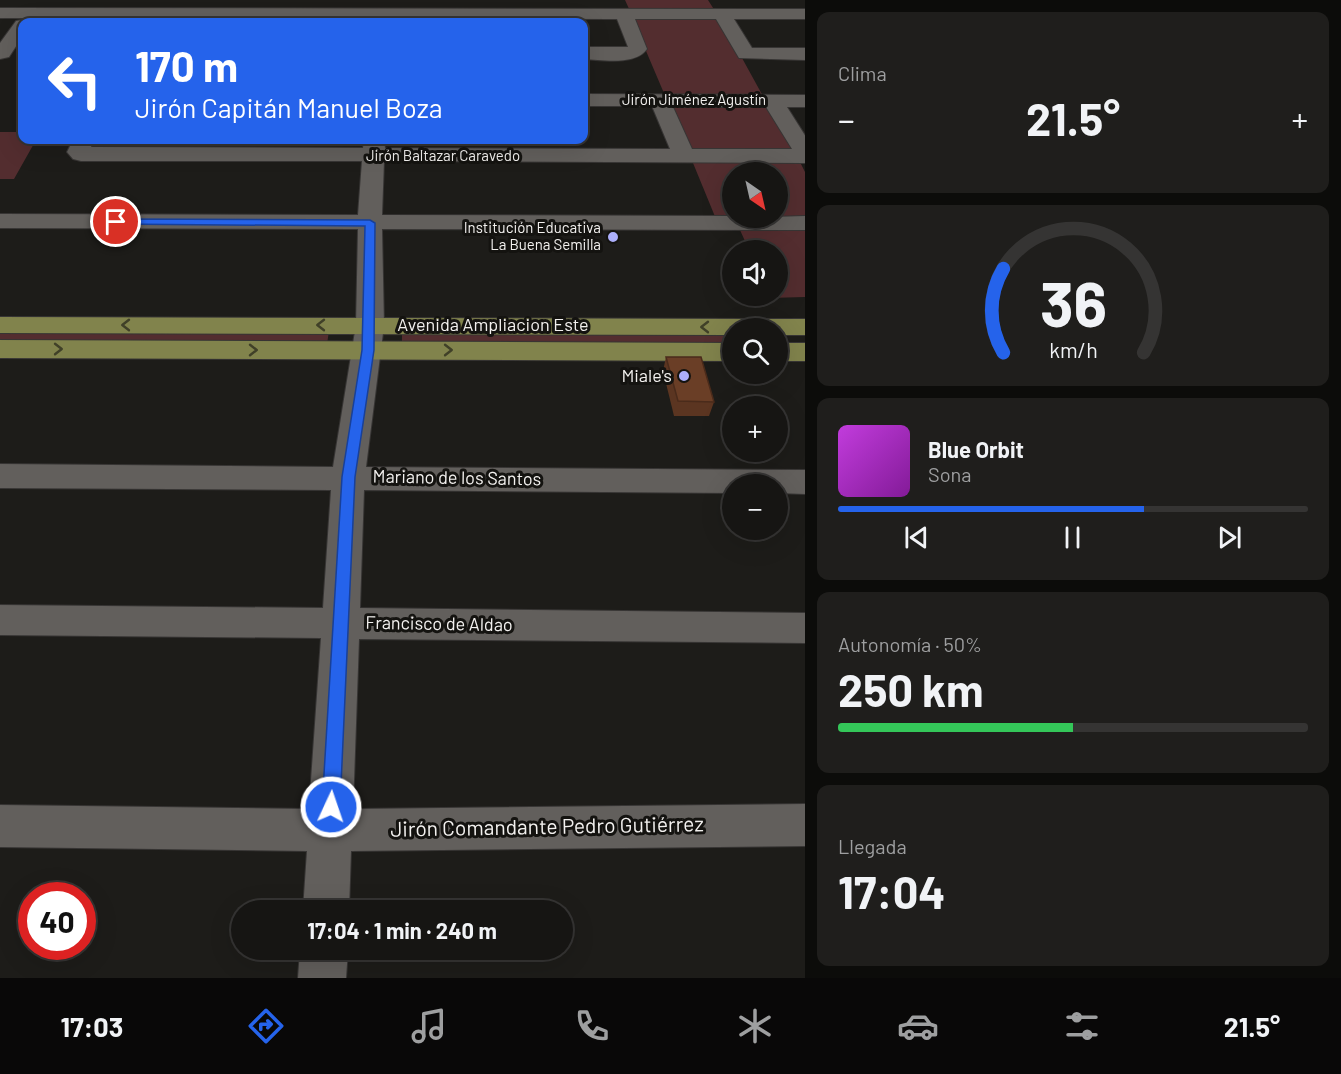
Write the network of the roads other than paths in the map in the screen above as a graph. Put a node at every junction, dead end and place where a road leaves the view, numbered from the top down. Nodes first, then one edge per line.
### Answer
1 (380, 12) edge
2 (0, 13) edge
3 (624, 14) junction
4 (722, 14) junction
5 (805, 14) edge
6 (19, 18) edge
7 (138, 18) edge
8 (18, 31) edge
9 (1, 53) edge
10 (588, 53) edge
11 (805, 54) edge
12 (588, 100) edge
13 (660, 100) junction
14 (773, 101) junction
15 (805, 101) edge
16 (82, 147) edge
17 (374, 148) edge
18 (805, 153) edge
19 (805, 155) edge
20 (684, 156) junction
21 (0, 222) edge
22 (370, 223) junction
23 (805, 223) edge
24 (0, 325) edge
25 (805, 327) edge
26 (369, 337) junction
27 (0, 349) edge
28 (722, 352) edge
29 (788, 352) edge
30 (805, 352) edge
31 (0, 476) edge
32 (348, 477) junction
33 (805, 482) edge
34 (0, 620) edge
35 (342, 623) junction
36 (805, 628) edge
37 (805, 825) edge
38 (0, 826) edge
39 (330, 830) junction
40 (326, 900) edge
41 (323, 960) edge
42 (322, 978) edge

1 - 3 street
1 - 7 street
2 - 6 street
3 - 4 street
3 - 10 street
4 - 5 street
4 - 11 street
8 - 9 street
12 - 13 street, Jirón Jiménez Agustín
13 - 14 street, Jirón Jiménez Agustín
13 - 20 street
14 - 15 street, Jirón Jiménez Agustín
14 - 18 street
16 - 17 street, Jirón Baltazar Caravedo
17 - 20 street, Jirón Baltazar Caravedo
17 - 22 street
19 - 20 street, Jirón Baltazar Caravedo
21 - 22 street
22 - 23 street
22 - 26 street
26 -> 24 main road, Avenida Ampliacion Este
25 -> 26 main road, Avenida Ampliacion Este
27 -> 26 main road, Avenida Ampliacion Este
26 -> 28 main road, Avenida Ampliacion Este
26 - 32 street
29 - 30 main road
31 - 32 street, Mariano de los Santos
32 - 33 street, Mariano de los Santos
32 - 35 street
34 - 35 street, Francisco de Aldao
35 - 36 street, Francisco de Aldao
35 - 39 street
37 - 39 street, Jirón Comandante Pedro Gutiérrez
38 - 39 street, Jirón Comandante Pedro Gutiérrez
39 - 40 street
41 - 42 street

